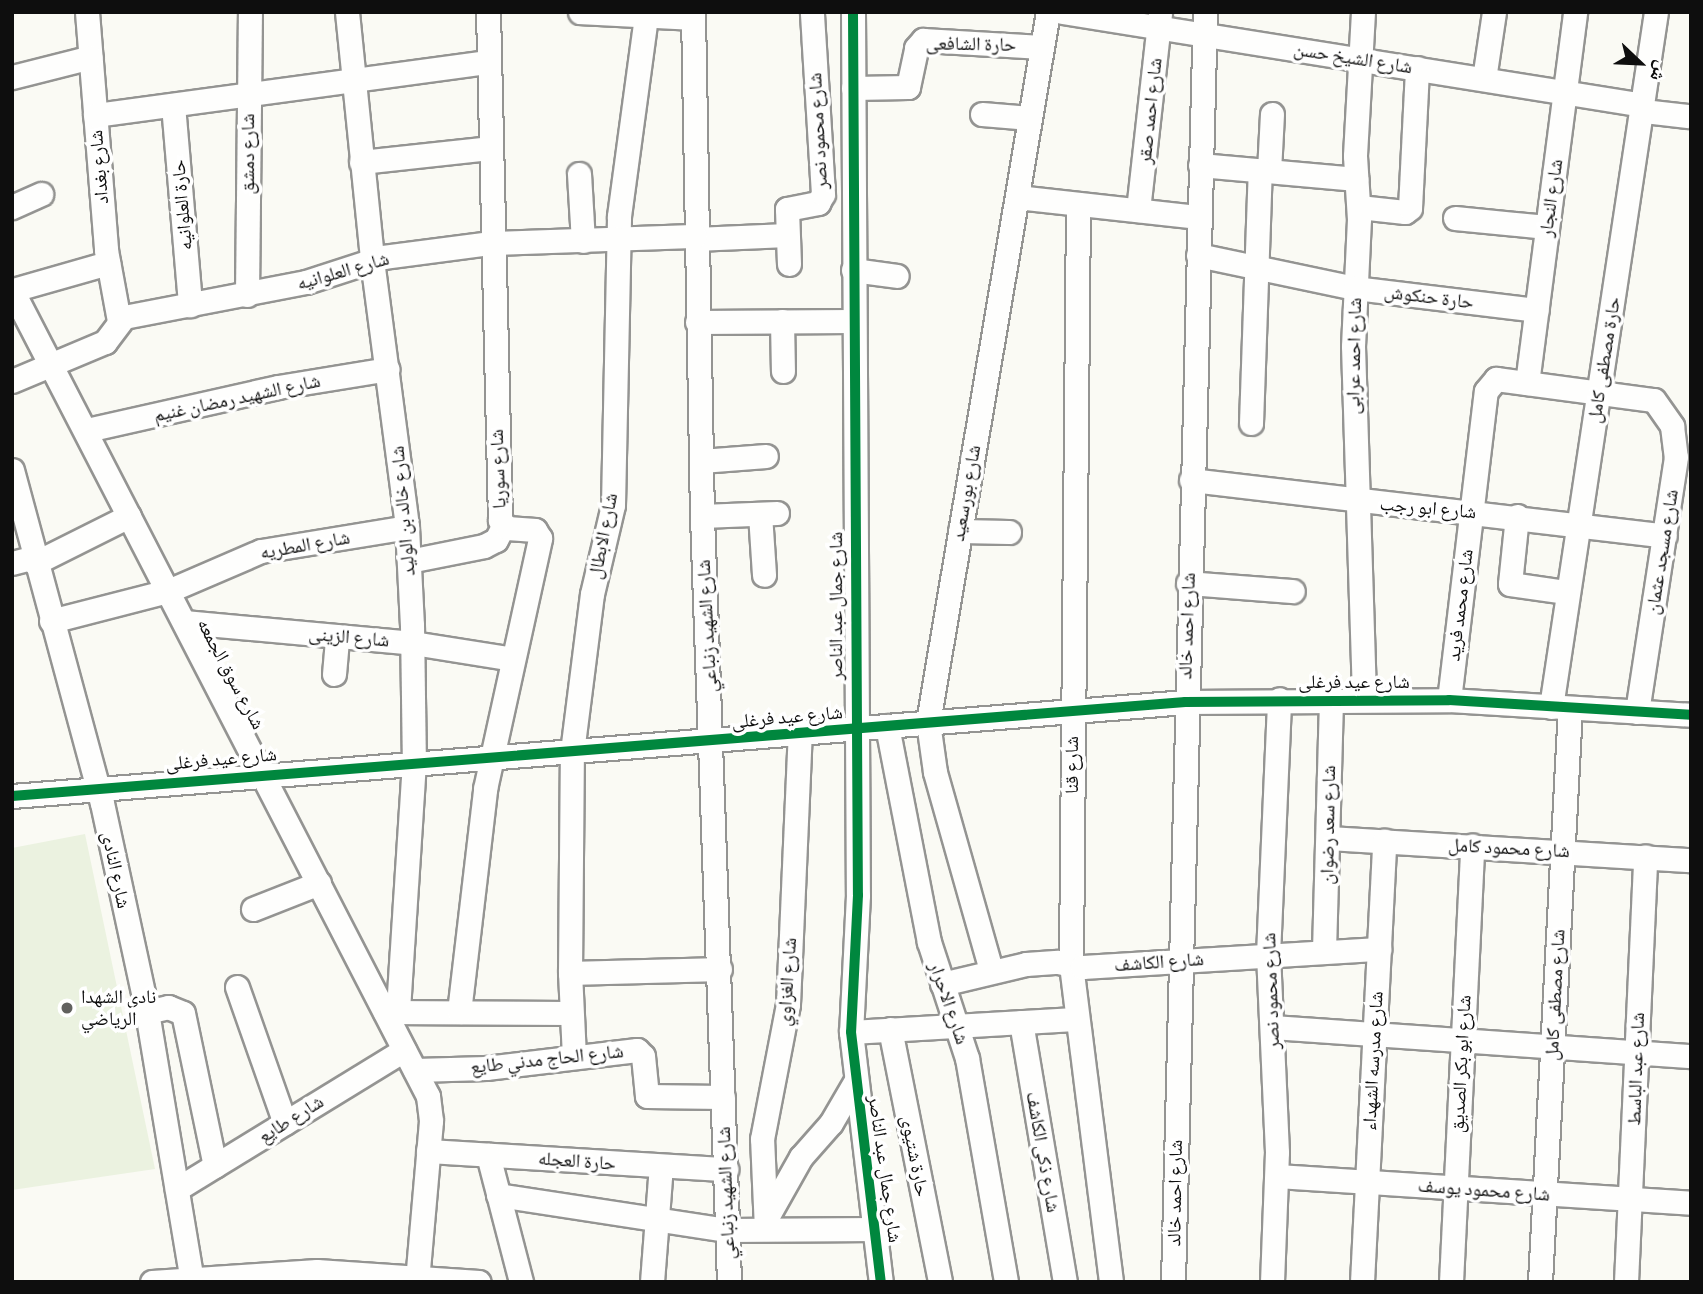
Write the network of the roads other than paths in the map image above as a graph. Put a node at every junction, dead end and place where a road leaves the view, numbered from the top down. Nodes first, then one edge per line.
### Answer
1 (87, 12) edge
2 (250, 12) edge
3 (348, 12) edge
4 (488, 12) edge
5 (580, 12) edge
6 (812, 12) edge
7 (853, 12) edge
8 (1048, 12) edge
9 (1062, 12) edge
10 (1363, 12) edge
11 (1494, 12) edge
12 (1576, 12) edge
13 (1656, 12) edge
14 (693, 15) edge
15 (646, 16) junction
16 (1160, 20) edge
17 (1204, 23) edge
18 (1042, 47) junction
19 (90, 57) junction
20 (1360, 58) junction
21 (487, 62) junction
22 (1417, 68) junction
23 (12, 77) edge
24 (351, 78) junction
25 (1484, 79) junction
26 (853, 88) junction
27 (1565, 92) junction
28 (249, 95) junction
29 (173, 105) junction
30 (1643, 108) junction
31 (982, 114) dead end
32 (1272, 114) dead end
33 (95, 116) junction
34 (1687, 116) dead end
35 (1030, 118) junction
36 (489, 148) junction
37 (361, 162) junction
38 (1200, 165) junction
39 (1264, 171) junction
40 (579, 174) dead end
41 (1356, 179) junction
42 (41, 194) dead end
43 (1017, 197) junction
44 (1077, 204) junction
45 (12, 206) edge
46 (1359, 207) junction
47 (1138, 210) junction
48 (1199, 217) junction
49 (1455, 219) dead end
50 (1547, 228) junction
51 (787, 235) junction
52 (695, 237) junction
53 (618, 239) junction
54 (583, 241) junction
55 (491, 243) junction
56 (1198, 255) junction
57 (372, 260) junction
58 (108, 263) junction
59 (789, 264) dead end
60 (1256, 268) junction
61 (853, 270) junction
62 (897, 276) dead end
63 (1355, 288) junction
64 (12, 290) edge
65 (247, 295) junction
66 (190, 305) junction
67 (1537, 310) junction
68 (119, 321) junction
69 (697, 321) junction
70 (782, 321) junction
71 (853, 321) junction
72 (53, 366) junction
73 (388, 369) junction
74 (783, 371) dead end
75 (12, 381) edge
76 (1527, 383) junction
77 (1599, 391) junction
78 (1251, 422) dead end
79 (87, 430) junction
80 (766, 457) dead end
81 (701, 461) junction
82 (12, 470) edge
83 (1191, 480) junction
84 (1354, 502) junction
85 (1471, 511) junction
86 (129, 516) junction
87 (702, 516) junction
88 (1517, 516) junction
89 (1577, 523) junction
90 (503, 526) junction
91 (407, 527) junction
92 (960, 531) junction
93 (1009, 532) dead end
94 (1665, 536) junction
95 (27, 561) edge
96 (409, 561) junction
97 (764, 575) dead end
98 (1188, 583) junction
99 (1293, 590) dead end
100 (168, 591) junction
101 (1566, 592) junction
102 (51, 621) junction
103 (184, 622) junction
104 (337, 636) junction
105 (413, 643) junction
106 (513, 659) junction
107 (334, 674) dead end
108 (1331, 698) junction
109 (1279, 699) junction
110 (1364, 699) junction
111 (1449, 700) junction
112 (1185, 702) junction
113 (1560, 707) junction
114 (1072, 709) junction
115 (1637, 712) junction
116 (1691, 715) edge
117 (928, 722) junction
118 (887, 726) junction
119 (853, 729) junction
120 (800, 733) junction
121 (713, 741) junction
122 (572, 752) junction
123 (492, 757) junction
124 (414, 762) junction
125 (263, 773) junction
126 (97, 786) junction
127 (12, 796) edge
128 (1328, 838) junction
129 (1384, 841) junction
130 (1472, 846) junction
131 (1563, 850) junction
132 (1645, 856) junction
133 (1691, 860) edge
134 (319, 883) junction
135 (253, 909) dead end
136 (1379, 949) junction
137 (1324, 951) junction
138 (1268, 956) junction
139 (1179, 961) junction
140 (1071, 965) junction
141 (720, 969) junction
142 (991, 970) junction
143 (570, 973) junction
144 (942, 984) junction
145 (237, 986) dead end
146 (147, 1012) junction
147 (391, 1012) junction
148 (459, 1012) junction
149 (570, 1013) junction
150 (1075, 1019) junction
151 (1021, 1022) junction
152 (958, 1026) junction
153 (1273, 1027) junction
154 (890, 1030) junction
155 (851, 1032) junction
156 (1375, 1034) junction
157 (1463, 1040) junction
158 (1552, 1046) junction
159 (404, 1049) junction
160 (1636, 1052) junction
161 (1691, 1056) edge
162 (574, 1057) junction
163 (415, 1070) junction
164 (855, 1082) junction
165 (723, 1097) junction
166 (285, 1123) junction
167 (428, 1151) junction
168 (488, 1155) junction
169 (215, 1166) junction
170 (661, 1166) junction
171 (726, 1169) junction
172 (1277, 1176) junction
173 (1367, 1182) junction
174 (1455, 1188) junction
175 (177, 1189) junction
176 (1545, 1193) junction
177 (498, 1195) junction
178 (1630, 1199) junction
179 (1691, 1203) edge
180 (657, 1222) junction
181 (766, 1224) junction
182 (876, 1229) junction
183 (727, 1230) junction
184 (191, 1276) junction
185 (417, 1280) edge
186 (152, 1282) edge
187 (479, 1282) edge
188 (521, 1282) edge
189 (652, 1282) edge
190 (729, 1282) edge
191 (881, 1282) edge
192 (940, 1282) edge
193 (1006, 1282) edge
194 (1065, 1282) edge
195 (1111, 1282) edge
196 (1173, 1282) edge
197 (1272, 1282) edge
198 (1362, 1282) edge
199 (1451, 1282) edge
200 (1540, 1282) edge
201 (1626, 1282) edge

1 - 19 street, شارع بغداد
2 - 28 street, شارع دمشق
3 - 24 street, شارع خالد بن الوليد
4 - 21 street, شارع سوريا
5 - 15 street
6 - 51 street, شارع محمود نصر
7 - 26 street, شارع جمال عبد الناصر
8 - 18 street, شارع بورسعيد
9 - 16 street, شارع الشيخ حسن
10 - 20 street, شارع احمد عرابى
11 - 25 street
12 - 27 street, شارع النجار
13 - 30 street, حارة مصطفى كامل
14 - 15 street
14 - 52 street, شارع الشهيد زنباعي
15 - 53 street, شارع الابطال
16 - 17 street, شارع الشيخ حسن
16 - 47 street, شارع احمد صقر
17 - 20 street, شارع الشيخ حسن
17 - 38 street, شارع احمد خالد
18 - 26 street, حارة الشافعى
18 - 35 street, شارع بورسعيد
19 - 23 street
19 - 33 street, شارع بغداد
20 - 22 street, شارع الشيخ حسن
20 - 41 street, شارع احمد عرابى
21 - 24 street
21 - 36 street, شارع سوريا
22 - 25 street, شارع الشيخ حسن
22 - 46 street
24 - 28 street
24 - 37 street, شارع خالد بن الوليد
25 - 27 street, شارع الشيخ حسن
26 - 61 street, شارع جمال عبد الناصر
27 - 30 street, شارع الشيخ حسن
27 - 50 street, شارع النجار
28 - 29 street
28 - 65 street, شارع دمشق
29 - 33 street
29 - 66 street, حارة العلوانيه
30 - 34 street, شارع الشيخ حسن
30 - 77 street, حارة مصطفى كامل
31 - 35 street
32 - 39 street
33 - 58 street, شارع بغداد
35 - 43 street, شارع بورسعيد
36 - 37 street
36 - 55 street, شارع سوريا
37 - 57 street, شارع خالد بن الوليد
38 - 39 street
38 - 48 street, شارع احمد خالد
39 - 41 street
39 - 60 street
40 - 54 street
41 - 46 street, شارع احمد عرابى
42 - 45 street
43 - 44 street
43 - 92 street, شارع بورسعيد
44 - 47 street
44 - 114 street, شارع قنا
46 - 63 street, شارع احمد عرابى
47 - 48 street
48 - 56 street, شارع احمد خالد
49 - 50 street
50 - 67 street, شارع النجار
51 - 52 street, شارع العلوانيه
51 - 59 street, شارع محمود نصر
52 - 53 street, شارع العلوانيه
52 - 69 street, شارع الشهيد زنباعي
53 - 54 street, شارع العلوانيه
53 - 122 street, شارع الابطال
54 - 55 street, شارع العلوانيه
55 - 57 street, شارع العلوانيه
55 - 90 street, شارع سوريا
56 - 60 street, حارة حنكوش
56 - 83 street, شارع احمد خالد
57 - 65 street, شارع العلوانيه
57 - 73 street, شارع خالد بن الوليد
58 - 64 street
58 - 68 street, شارع بغداد
60 - 63 street, حارة حنكوش
60 - 78 street
61 - 62 street
61 - 71 street, شارع جمال عبد الناصر
63 - 67 street, حارة حنكوش
63 - 84 street, شارع احمد عرابى
64 - 72 street, شارع سوق الجمعه
65 - 66 street, شارع العلوانيه
66 - 68 street, شارع العلوانيه
67 - 76 street, شارع النجار
68 - 72 street
69 - 70 street
69 - 81 street, شارع الشهيد زنباعي
70 - 71 street
70 - 74 street
71 - 119 street, شارع جمال عبد الناصر
72 - 75 street
72 - 79 street, شارع سوق الجمعه
73 - 79 street, شارع الشهيد رمضان غنيم
73 - 91 street, شارع خالد بن الوليد
76 - 77 street, شارع مسجد عثمان
76 - 85 street, شارع محمد فريد
77 - 89 street, حارة مصطفى كامل
77 - 94 street, شارع مسجد عثمان
79 - 86 street, شارع سوق الجمعه
80 - 81 street
81 - 87 street, شارع الشهيد زنباعي
82 - 95 street, شارع النادى
83 - 84 street, شارع ابو رجب
83 - 98 street, شارع احمد خالد
84 - 85 street, شارع ابو رجب
84 - 110 street, شارع احمد عرابى
85 - 88 street, شارع ابو رجب
85 - 111 street, شارع محمد فريد
86 - 95 street
86 - 100 street, شارع سوق الجمعه
87 - 97 street
87 - 121 street, شارع الشهيد زنباعي
88 - 89 street, شارع ابو رجب
88 - 101 street
89 - 94 street, شارع ابو رجب
89 - 101 street, حارة مصطفى كامل
90 - 96 street
90 - 106 street, شارع سوريا
91 - 96 street, شارع خالد بن الوليد
91 - 100 street, شارع المطريه
92 - 93 street
92 - 117 street, شارع بورسعيد
94 - 115 street, شارع مسجد عثمان
95 - 102 street, شارع النادى
96 - 105 street, شارع خالد بن الوليد
98 - 99 street
98 - 112 street, شارع احمد خالد
100 - 102 street, شارع المطريه
100 - 103 street, شارع سوق الجمعه
101 - 113 street, حارة مصطفى كامل
102 - 126 street, شارع النادى
103 - 104 street, شارع الزينى
103 - 125 street, شارع سوق الجمعه
104 - 105 street, شارع الزينى
104 - 107 street
105 - 106 street, شارع الزينى
105 - 124 street, شارع خالد بن الوليد
106 - 123 street, شارع سوريا
108 - 109 street, شارع عيد فرغلى
108 - 110 street, شارع عيد فرغلى
108 - 128 street, شارع سعد رضوان
109 - 112 street, شارع عيد فرغلى
109 - 138 street, شارع محمود نصر
110 - 111 street, شارع عيد فرغلى
111 - 113 street, شارع عيد فرغلى
112 - 114 street, شارع عيد فرغلى
112 - 139 street, شارع احمد خالد
113 - 115 street, شارع عيد فرغلى
113 - 131 street, شارع مصطفى كامل
114 - 117 street, شارع عيد فرغلى
114 - 140 street, شارع قنا
115 - 116 street, شارع عيد فرغلى
117 - 118 street, شارع عيد فرغلى
117 - 142 street, شارع بورسعيد
118 - 119 street, شارع عيد فرغلى
118 - 144 street, شارع الاحرار
119 - 120 street, شارع عيد فرغلى
119 - 155 street, شارع جمال عبد الناصر
120 - 121 street, شارع عيد فرغلى
120 - 181 street, شارع الغزاوي
121 - 122 street, شارع عيد فرغلى
121 - 141 street, شارع الشهيد زنباعي
122 - 123 street, شارع عيد فرغلى
122 - 143 street, شارع الابطال
123 - 124 street, شارع عيد فرغلى
123 - 148 street, شارع سوريا
124 - 125 street, شارع عيد فرغلى
124 - 147 street, شارع خالد بن الوليد
125 - 126 street, شارع عيد فرغلى
125 - 134 street, شارع سوق الجمعه
126 - 127 street, شارع عيد فرغلى
126 - 146 street, شارع النادى
128 - 129 street, شارع محمود كامل
128 - 137 street, شارع سعد رضوان
129 - 130 street, شارع محمود كامل
129 - 136 street, شارع مدرسه الشهداء
130 - 131 street, شارع محمود كامل
130 - 157 street, شارع ابو بكر الصديق
131 - 132 street, شارع محمود كامل
131 - 158 street, شارع مصطفى كامل
132 - 133 street, شارع محمود كامل
132 - 160 street, شارع عبد الباسط
134 - 135 street
134 - 147 street, شارع سوق الجمعه
136 - 137 street, شارع الكاشف
136 - 156 street, شارع مدرسه الشهداء
137 - 138 street, شارع الكاشف
138 - 139 street, شارع الكاشف
138 - 153 street, شارع محمود نصر
139 - 140 street, شارع الكاشف
139 - 196 street, شارع احمد خالد
140 - 142 street, شارع الكاشف
140 - 150 street, شارع قنا
141 - 143 street
141 - 165 street, شارع الشهيد زنباعي
142 - 144 street, شارع الكاشف
143 - 149 street, شارع الابطال
144 - 152 street, شارع الاحرار
145 - 166 street
146 - 169 street
146 - 175 street, شارع النادى
147 - 148 street
147 - 159 street, شارع سوق الجمعه
148 - 149 street
149 - 162 street, شارع الابطال
150 - 151 street
150 - 195 street, شارع قنا
151 - 152 street
151 - 194 street, شارع ذكى الكاشف
152 - 154 street
152 - 193 street, شارع الاحرار
153 - 156 street
153 - 172 street, شارع محمود نصر
154 - 155 street
154 - 192 street, حارة شتيوى
155 - 164 street, شارع جمال عبد الناصر
156 - 157 street
156 - 173 street, شارع مدرسه الشهداء
157 - 158 street
157 - 174 street, شارع ابو بكر الصديق
158 - 160 street
158 - 176 street, شارع مصطفى كامل
159 - 163 street, شارع سوق الجمعه
159 - 166 street, شارع طايع
160 - 161 street
160 - 178 street, شارع عبد الباسط
162 - 163 street, شارع الحاج مدني طايع
162 - 165 street, شارع الحاج مدني طايع
163 - 167 street, شارع سوق الجمعه
164 - 181 street
164 - 182 street, شارع جمال عبد الناصر
165 - 171 street, شارع الشهيد زنباعي
166 - 169 street, شارع طايع
167 - 168 street, حارة العجله
167 - 185 street, شارع سوق الجمعه
168 - 170 street, حارة العجله
168 - 177 street
169 - 175 street, شارع طايع
170 - 171 street, حارة العجله
170 - 180 street
171 - 183 street, شارع الشهيد زنباعي
172 - 173 street, شارع محمود يوسف
172 - 197 street, شارع محمود نصر
173 - 174 street, شارع محمود يوسف
173 - 198 street, شارع مدرسه الشهداء
174 - 176 street, شارع محمود يوسف
174 - 199 street, شارع ابو بكر الصديق
175 - 184 street, شارع النادى
176 - 178 street, شارع محمود يوسف
176 - 200 street, شارع مصطفى كامل
177 - 180 street
177 - 188 street
178 - 179 street, شارع محمود يوسف
178 - 201 street, شارع عبد الباسط
180 - 183 street
180 - 189 street
181 - 182 street
181 - 183 street
182 - 191 street, شارع جمال عبد الناصر
183 - 190 street, شارع الشهيد زنباعي
184 - 185 street
184 - 186 street
185 - 187 street

